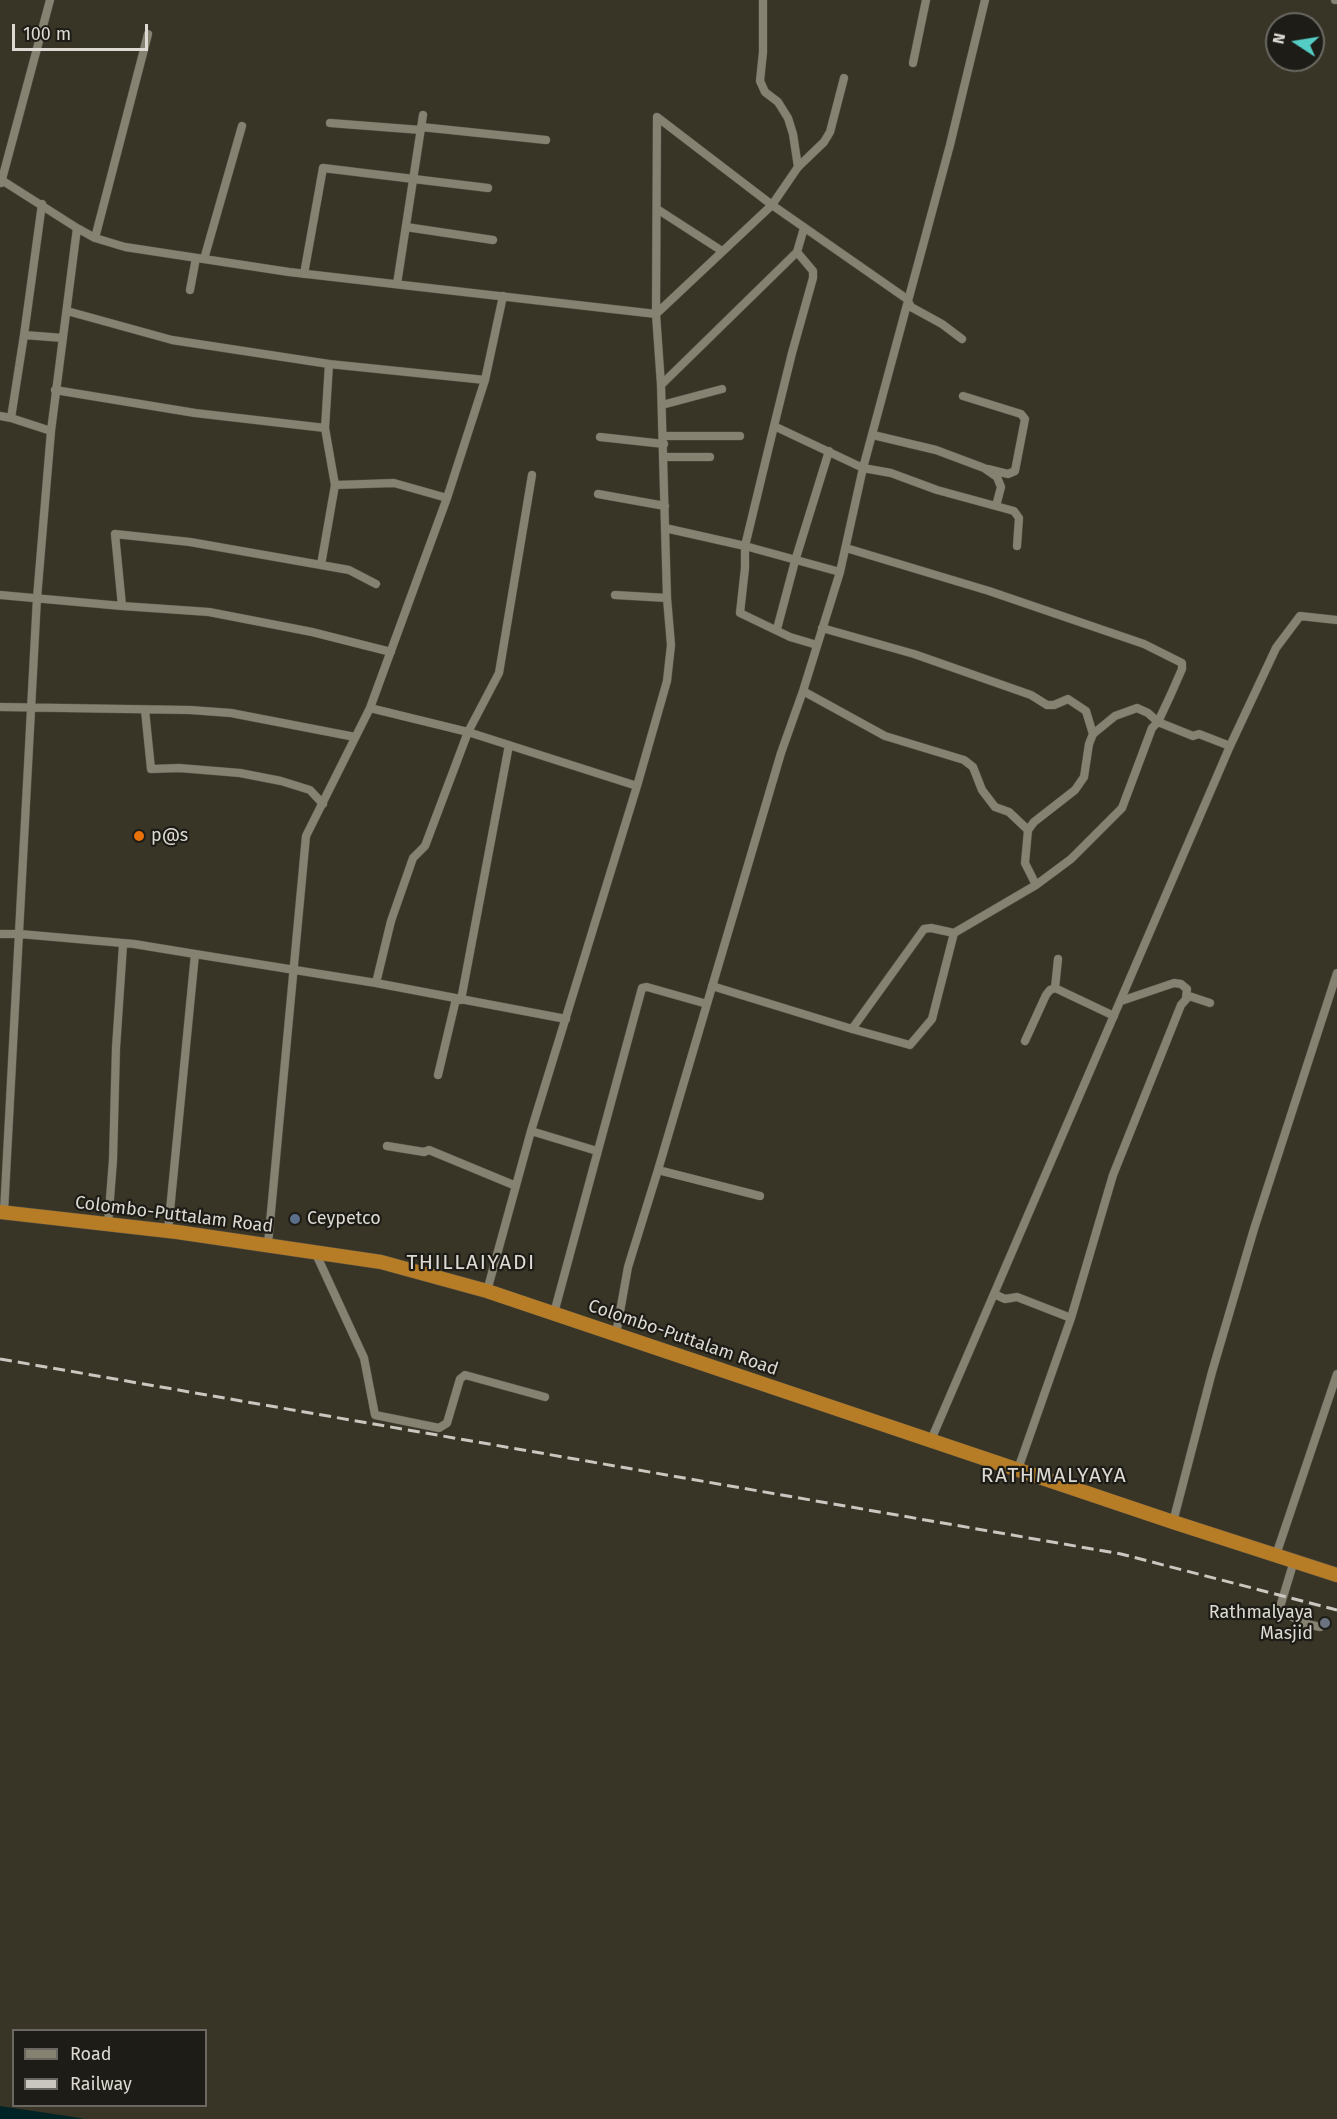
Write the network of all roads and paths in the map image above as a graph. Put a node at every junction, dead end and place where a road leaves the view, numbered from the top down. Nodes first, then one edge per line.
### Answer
1 (50, 0) edge
2 (764, 0) edge
3 (926, 0) edge
4 (985, 0) edge
5 (148, 34) dead end
6 (913, 63) dead end
7 (844, 78) dead end
8 (423, 115) dead end
9 (330, 123) dead end
10 (242, 126) dead end
11 (421, 128) junction
12 (546, 140) dead end
13 (798, 168) junction
14 (413, 178) junction
15 (1, 181) edge
16 (488, 188) dead end
17 (42, 204) junction
18 (772, 205) junction
19 (657, 209) junction
20 (406, 227) junction
21 (77, 228) junction
22 (804, 228) junction
23 (95, 238) junction
24 (493, 240) dead end
25 (722, 251) junction
26 (797, 252) junction
27 (200, 259) junction
28 (304, 274) junction
29 (397, 284) junction
30 (190, 290) dead end
31 (503, 296) junction
32 (907, 299) junction
33 (67, 311) junction
34 (656, 314) junction
35 (24, 335) junction
36 (63, 338) junction
37 (962, 339) dead end
38 (329, 364) junction
39 (485, 380) junction
40 (661, 385) junction
41 (722, 389) dead end
42 (55, 390) junction
43 (963, 396) dead end
44 (662, 405) junction
45 (0, 416) edge
46 (11, 418) junction
47 (774, 426) junction
48 (325, 428) junction
49 (51, 431) junction
50 (873, 435) junction
51 (740, 436) dead end
52 (600, 437) dead end
53 (664, 440) junction
54 (829, 451) junction
55 (664, 457) junction
56 (710, 458) dead end
57 (863, 468) junction
58 (984, 468) junction
59 (532, 475) dead end
60 (335, 484) junction
61 (598, 494) dead end
62 (447, 498) junction
63 (665, 506) junction
64 (996, 506) junction
65 (665, 528) junction
66 (745, 546) junction
67 (1017, 546) dead end
68 (846, 548) junction
69 (795, 561) junction
70 (321, 565) junction
71 (840, 572) junction
72 (376, 584) dead end
73 (0, 595) edge
74 (615, 595) dead end
75 (37, 598) junction
76 (667, 598) junction
77 (122, 606) junction
78 (1337, 620) edge
79 (822, 628) junction
80 (777, 629) junction
81 (817, 645) junction
82 (391, 652) junction
83 (803, 691) junction
84 (0, 708) edge
85 (370, 708) junction
86 (32, 709) junction
87 (145, 710) junction
88 (1158, 722) junction
89 (468, 732) junction
90 (1093, 734) junction
91 (355, 737) junction
92 (509, 745) junction
93 (1230, 746) junction
94 (637, 786) junction
95 (322, 804) junction
96 (1028, 830) junction
97 (1036, 885) junction
98 (954, 933) junction
99 (0, 934) edge
100 (20, 934) junction
101 (123, 945) junction
102 (195, 954) junction
103 (1058, 959) dead end
104 (295, 971) junction
105 (1337, 973) edge
106 (376, 983) junction
107 (712, 986) junction
108 (1055, 988) junction
109 (1186, 998) junction
110 (459, 1000) junction
111 (1121, 1000) junction
112 (1210, 1003) dead end
113 (706, 1004) junction
114 (1114, 1016) junction
115 (566, 1019) junction
116 (852, 1029) junction
117 (1025, 1041) dead end
118 (438, 1075) dead end
119 (10, 1081) dead end
120 (531, 1131) junction
121 (387, 1146) dead end
122 (597, 1151) junction
123 (658, 1170) junction
124 (516, 1186) junction
125 (760, 1196) dead end
126 (2, 1212) edge
127 (108, 1224) junction
128 (168, 1231) junction
129 (268, 1244) junction
130 (316, 1254) junction
131 (487, 1291) junction
132 (994, 1294) junction
133 (554, 1313) junction
134 (1071, 1318) junction
135 (616, 1334) junction
136 (1337, 1374) edge
137 (545, 1397) dead end
138 (931, 1440) junction
139 (1018, 1469) junction
140 (1173, 1522) junction
141 (1276, 1555) junction
142 (1294, 1561) junction
143 (1337, 1575) edge
144 (1320, 1627) dead end

1 - 15 street
2 - 13 street
3 - 6 street
4 - 32 street
5 - 23 street
7 - 13 street
8 - 11 street
9 - 11 street
10 - 27 street
11 - 12 street
11 - 14 street
13 - 18 street
14 - 16 street
14 - 20 street
14 - 28 street
15 - 17 street
17 - 21 street
17 - 35 street
18 - 19 street
18 - 22 street
18 - 25 street
19 - 25 street
19 - 34 street
20 - 24 street
20 - 29 street
21 - 23 street
21 - 33 street
22 - 26 street
22 - 32 street
23 - 27 street
25 - 34 street
26 - 40 street
26 - 47 street
27 - 28 street
27 - 30 street
28 - 29 street
29 - 31 street
31 - 34 street
31 - 39 street
32 - 37 street
32 - 50 street
33 - 36 street
33 - 38 street
34 - 40 street
35 - 36 street
35 - 46 street
36 - 42 street
38 - 39 street
38 - 48 street
39 - 62 street
40 - 44 street
41 - 44 street
42 - 48 street
42 - 49 street
43 - 58 street
44 - 53 street
45 - 46 street
46 - 49 street
47 - 54 street
47 - 66 street
48 - 60 street
49 - 75 street
50 - 57 street
50 - 58 street
51 - 53 street
52 - 53 street
53 - 55 street
54 - 57 street
54 - 69 street
55 - 56 street
55 - 63 street
57 - 64 street
57 - 68 street
58 - 64 street
59 - 89 street
60 - 62 street
60 - 70 street
61 - 63 street
62 - 82 street
63 - 65 street
64 - 67 street
65 - 66 street
65 - 76 street
66 - 69 street
66 - 80 street
68 - 71 street
68 - 88 street
69 - 71 street
69 - 80 street
70 - 72 street
70 - 77 street
71 - 79 street
73 - 75 street
74 - 76 street
75 - 77 street
75 - 86 street
76 - 94 street
77 - 82 street
78 - 93 street
79 - 81 street
79 - 90 street
80 - 81 street
81 - 83 street
82 - 85 street
83 - 96 street
83 - 107 street
84 - 86 street
85 - 89 street
85 - 91 street
86 - 87 street
86 - 100 street
87 - 91 street
87 - 95 street
88 - 90 street
88 - 93 street
88 - 97 street
89 - 92 street
89 - 106 street
90 - 96 street
91 - 95 street
92 - 94 street
92 - 110 street
93 - 111 street
94 - 115 street
95 - 104 street
96 - 97 street
97 - 98 street
98 - 116 street
98 - 116 street
99 - 100 street
100 - 101 street
100 - 119 street
100 - 126 street
101 - 102 street
101 - 127 street
102 - 104 street
102 - 128 street
103 - 108 street
104 - 106 street
104 - 129 street
105 - 140 street
106 - 110 street
107 - 113 street
107 - 116 street
108 - 114 street
108 - 117 street
109 - 111 street
109 - 112 street
109 - 134 street
110 - 115 street
110 - 118 street
111 - 114 street
113 - 122 street
113 - 123 street
114 - 132 street
115 - 120 street
120 - 122 street
120 - 124 street
121 - 124 street
122 - 133 street
123 - 125 street
123 - 135 street
124 - 131 street
126 - 127 highway, Colombo-Puttalam Road
127 - 128 highway, Colombo-Puttalam Road
128 - 129 highway, Colombo-Puttalam Road
129 - 130 highway, Colombo-Puttalam Road
130 - 131 highway, Colombo-Puttalam Road
130 - 137 street
131 - 133 highway, Colombo-Puttalam Road
132 - 134 street
132 - 138 street
133 - 135 highway, Colombo-Puttalam Road
134 - 139 street
135 - 138 highway, Colombo-Puttalam Road
136 - 141 street
138 - 139 highway, Colombo-Puttalam Road
139 - 140 highway, Colombo-Puttalam Road
140 - 141 highway, Colombo-Puttalam Road
141 - 142 highway, Colombo-Puttalam Road
142 - 143 highway, Colombo-Puttalam Road
142 - 144 street

